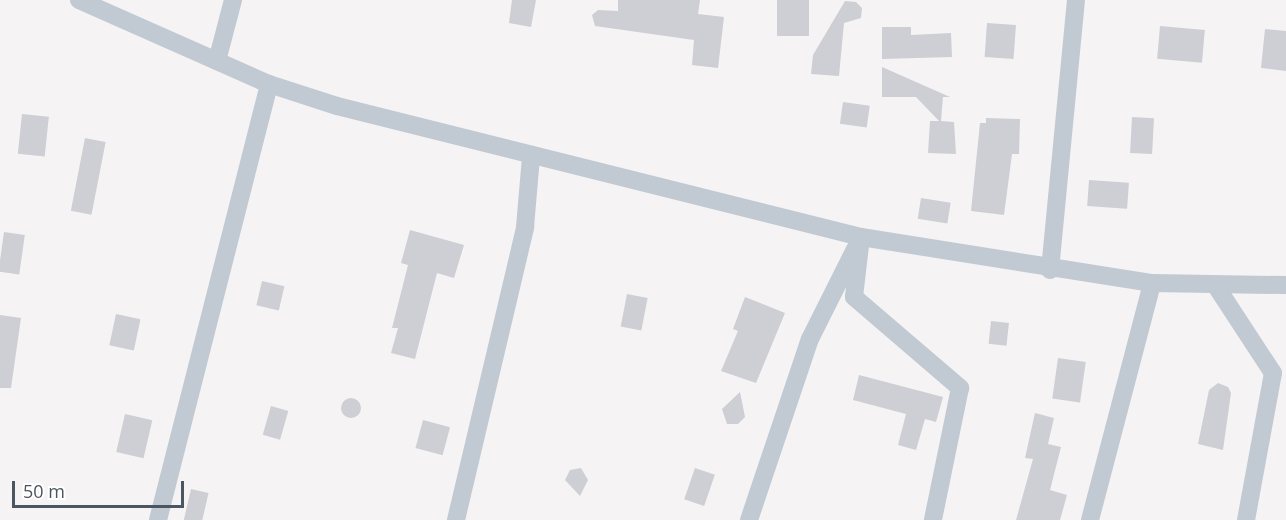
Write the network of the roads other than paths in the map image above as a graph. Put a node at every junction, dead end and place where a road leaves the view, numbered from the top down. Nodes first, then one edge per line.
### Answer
1 (79, 0) edge
2 (233, 0) edge
3 (1076, 0) edge
4 (217, 61) junction
5 (269, 84) junction
6 (531, 157) junction
7 (861, 237) junction
8 (1050, 270) junction
9 (1152, 283) junction
10 (1286, 285) edge
11 (1216, 286) junction
12 (1280, 374) edge
13 (158, 520) edge
14 (456, 520) edge
15 (749, 520) edge
16 (933, 520) edge
17 (1090, 520) edge
18 (1246, 520) edge

1 - 4 street
2 - 4 street
3 - 8 street
4 - 5 street
5 - 6 street
5 - 13 street
6 - 7 street
6 - 14 street
7 - 8 street
7 - 15 street
7 - 16 street
8 - 9 street
9 - 11 street
9 - 17 street
10 - 11 street
11 - 12 street
12 - 18 street

